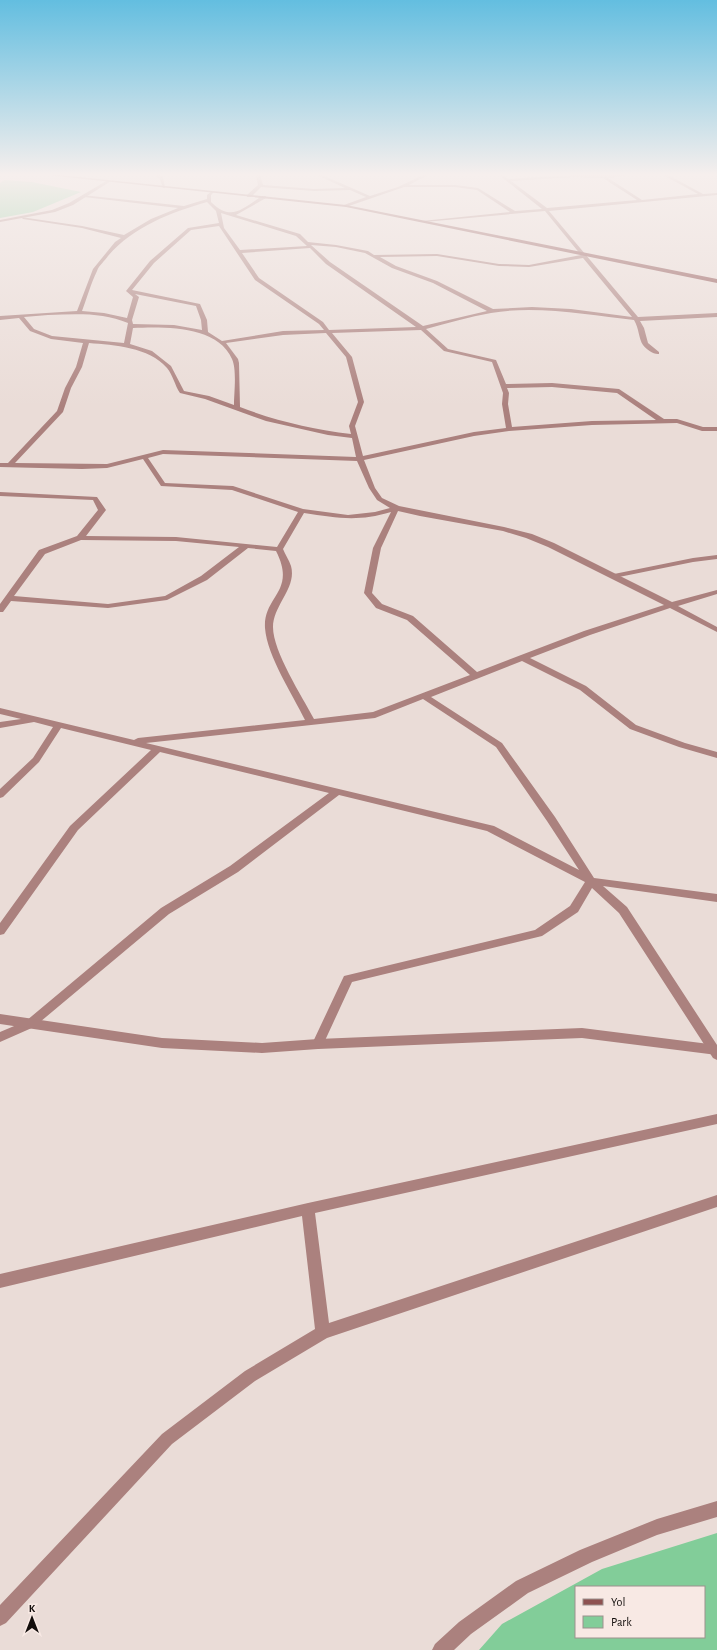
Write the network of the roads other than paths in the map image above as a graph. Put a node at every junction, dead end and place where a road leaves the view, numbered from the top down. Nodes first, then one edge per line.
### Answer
1 (111, 252) edge
2 (164, 252) edge
3 (239, 252) edge
4 (316, 252) edge
5 (366, 252) edge
6 (566, 252) edge
7 (581, 252) edge
8 (374, 256) junction
9 (584, 256) junction
10 (717, 281) edge
11 (129, 291) junction
12 (492, 311) junction
13 (79, 313) junction
14 (717, 315) edge
15 (20, 316) junction
16 (0, 318) edge
17 (638, 319) junction
18 (129, 323) junction
19 (422, 328) junction
20 (327, 331) junction
21 (205, 333) junction
22 (86, 342) junction
23 (223, 342) junction
24 (127, 344) junction
25 (657, 353) dead end
26 (503, 386) junction
27 (237, 408) junction
28 (662, 420) junction
29 (509, 429) junction
30 (717, 429) edge
31 (355, 436) junction
32 (144, 456) junction
33 (360, 459) junction
34 (0, 465) edge
35 (10, 465) junction
36 (0, 494) edge
37 (396, 508) junction
38 (302, 511) junction
39 (80, 538) junction
40 (246, 546) junction
41 (279, 549) junction
42 (717, 557) edge
43 (614, 576) junction
44 (717, 592) edge
45 (9, 598) junction
46 (671, 605) junction
47 (0, 610) edge
48 (717, 630) edge
49 (523, 658) junction
50 (476, 676) junction
51 (424, 696) junction
52 (0, 710) edge
53 (35, 719) junction
54 (311, 722) junction
55 (0, 725) edge
56 (59, 725) junction
57 (130, 742) junction
58 (158, 748) junction
59 (717, 755) edge
60 (338, 791) junction
61 (0, 795) edge
62 (591, 881) junction
63 (717, 898) edge
64 (0, 931) edge
65 (0, 1019) edge
66 (30, 1024) junction
67 (0, 1037) edge
68 (318, 1044) junction
69 (716, 1051) edge
70 (717, 1119) edge
71 (717, 1201) edge
72 (308, 1209) junction
73 (0, 1281) edge
74 (323, 1332) junction
75 (717, 1509) edge
76 (0, 1617) edge
77 (441, 1650) edge

1 - 13 street
2 - 11 street
3 - 20 street
4 - 19 street
5 - 8 street
6 - 9 main road
7 - 9 street
8 - 9 street
8 - 12 street
9 - 10 main road
9 - 17 street
11 - 18 street
11 - 21 street
12 - 17 street
12 - 19 street
13 - 15 street
13 - 18 street
14 - 17 street
15 - 16 street
15 - 22 street
17 - 25 street
18 - 21 street
18 - 24 street
19 - 20 street
19 - 26 street
20 - 23 street
20 - 31 street
21 - 23 street
22 - 24 street
22 - 35 street
23 - 27 street
24 - 27 street
26 - 28 street
26 - 29 street
27 - 31 street
28 - 29 street
28 - 30 street
29 - 33 street
31 - 33 street
32 - 33 street
32 - 35 street
32 - 38 street
33 - 37 street
34 - 35 street
36 - 39 street
37 - 38 street
37 - 43 street
37 - 50 street
38 - 41 street
39 - 40 street
39 - 45 street
40 - 41 street
40 - 45 street
41 - 54 street
42 - 43 street
43 - 46 street
44 - 46 street
45 - 47 street
46 - 48 street
46 - 49 street
49 - 50 street
49 - 59 street
50 - 51 street
51 - 54 street
51 - 62 street
52 - 53 street
53 - 55 street
53 - 56 street
54 - 57 street
56 - 57 street
56 - 61 street
57 - 58 street
58 - 60 street
58 - 64 street
60 - 62 street
60 - 66 street
62 - 63 street
62 - 68 street
62 - 69 street
65 - 66 street
66 - 67 street
66 - 68 street
68 - 69 street
70 - 72 street
71 - 74 street
72 - 73 street
72 - 74 street
74 - 76 street
75 - 77 street

